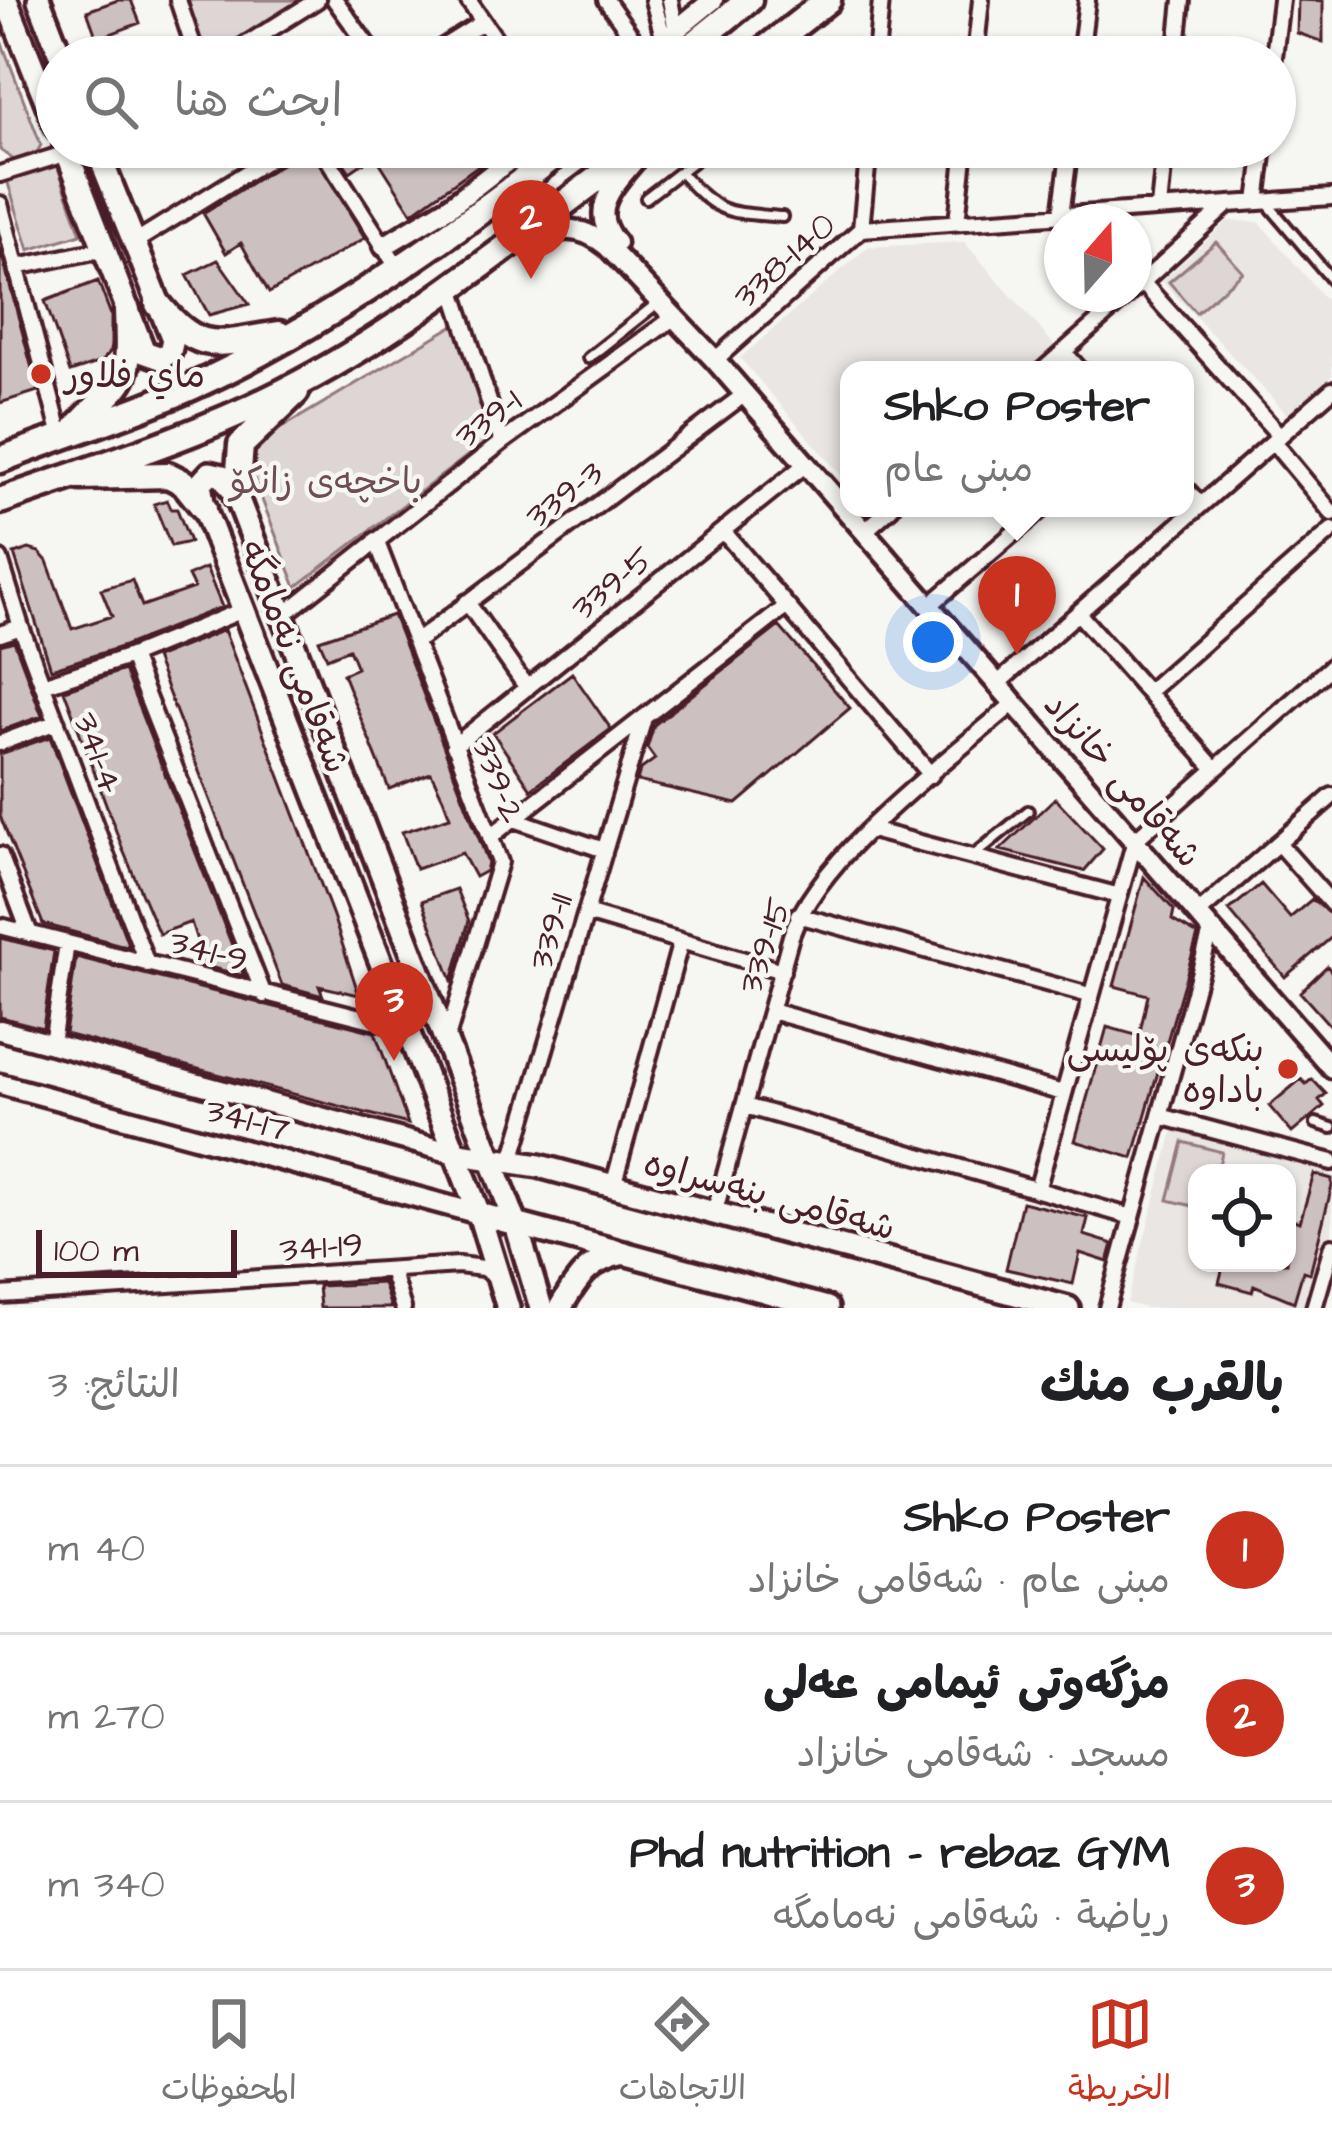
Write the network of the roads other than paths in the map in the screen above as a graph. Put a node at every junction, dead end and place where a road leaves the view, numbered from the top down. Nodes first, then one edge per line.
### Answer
1 (6, 0) edge
2 (39, 0) edge
3 (178, 0) edge
4 (317, 0) edge
5 (335, 0) edge
6 (468, 0) edge
7 (606, 0) edge
8 (653, 0) edge
9 (670, 0) edge
10 (713, 0) edge
11 (749, 0) edge
12 (828, 0) edge
13 (881, 0) edge
14 (981, 0) edge
15 (1087, 0) edge
16 (1182, 0) edge
17 (1281, 0) edge
18 (483, 22) junction
19 (53, 36) edge
20 (190, 36) edge
21 (260, 36) edge
22 (361, 36) edge
23 (461, 36) edge
24 (493, 36) edge
25 (630, 36) edge
26 (670, 36) edge
27 (673, 36) edge
28 (679, 36) edge
29 (684, 36) edge
30 (782, 36) edge
31 (878, 36) edge
32 (977, 36) edge
33 (1083, 36) edge
34 (1178, 36) edge
35 (1277, 36) edge
36 (36, 75) edge
37 (36, 161) edge
38 (73, 168) edge
39 (104, 168) edge
40 (254, 168) edge
41 (333, 168) edge
42 (499, 168) edge
43 (539, 168) edge
44 (614, 168) edge
45 (628, 168) edge
46 (685, 168) edge
47 (867, 168) edge
48 (963, 168) edge
49 (1067, 168) edge
50 (1164, 168) edge
51 (1263, 168) edge
52 (680, 172) junction
53 (0, 174) edge
54 (1332, 197) edge
55 (646, 198) dead end
56 (1262, 202) junction
57 (0, 204) edge
58 (1062, 204) edge
59 (1228, 204) junction
60 (1152, 208) edge
61 (1159, 208) junction
62 (1044, 216) edge
63 (782, 217) dead end
64 (958, 222) junction
65 (861, 229) junction
66 (134, 243) junction
67 (104, 249) junction
68 (500, 250) junction
69 (390, 257) junction
70 (16, 267) junction
71 (1152, 273) edge
72 (1332, 280) edge
73 (452, 287) junction
74 (661, 301) junction
75 (158, 304) junction
76 (1152, 307) edge
77 (127, 310) junction
78 (1109, 312) edge
79 (676, 316) junction
80 (300, 331) junction
81 (1064, 352) junction
82 (588, 358) dead end
83 (715, 360) junction
84 (1054, 361) edge
85 (1072, 361) edge
86 (309, 378) junction
87 (1332, 390) edge
88 (745, 394) junction
89 (67, 434) junction
90 (1276, 439) junction
91 (502, 442) junction
92 (0, 460) edge
93 (806, 464) junction
94 (67, 477) junction
95 (237, 497) junction
96 (1194, 498) edge
97 (0, 501) edge
98 (840, 503) edge
99 (1201, 505) junction
100 (204, 508) junction
101 (1194, 511) edge
102 (1332, 512) edge
103 (853, 517) edge
104 (880, 517) edge
105 (1033, 517) edge
106 (1187, 517) edge
107 (1332, 530) edge
108 (723, 531) junction
109 (865, 531) junction
110 (376, 541) junction
111 (0, 559) edge
112 (467, 602) junction
113 (787, 606) junction
114 (929, 606) junction
115 (243, 610) junction
116 (1078, 613) junction
117 (282, 616) junction
118 (21, 627) junction
119 (0, 634) edge
120 (417, 641) junction
121 (130, 656) junction
122 (1332, 666) edge
123 (997, 684) junction
124 (43, 685) junction
125 (527, 688) junction
126 (1148, 692) junction
127 (1014, 704) junction
128 (644, 718) junction
129 (57, 722) junction
130 (0, 743) edge
131 (454, 746) junction
132 (1214, 767) junction
133 (932, 775) junction
134 (1332, 796) edge
135 (1028, 812) dead end
136 (514, 819) junction
137 (872, 830) junction
138 (490, 837) junction
139 (1135, 840) junction
140 (1278, 843) junction
141 (604, 850) junction
142 (0, 855) edge
143 (972, 857) junction
144 (1116, 895) junction
145 (1332, 904) edge
146 (586, 913) junction
147 (1197, 914) junction
148 (798, 915) junction
149 (0, 926) edge
150 (1211, 931) junction
151 (29, 934) junction
152 (681, 941) junction
153 (67, 943) junction
154 (147, 964) junction
155 (782, 970) junction
156 (264, 994) junction
157 (1089, 995) junction
158 (771, 1011) junction
159 (404, 1028) junction
160 (0, 1030) edge
161 (446, 1043) junction
162 (52, 1044) junction
163 (1332, 1068) edge
164 (0, 1084) edge
165 (1063, 1093) junction
166 (746, 1106) junction
167 (1160, 1116) junction
168 (1316, 1123) dead end
169 (1332, 1128) edge
170 (453, 1153) junction
171 (489, 1156) junction
172 (512, 1160) junction
173 (1332, 1162) edge
174 (613, 1186) junction
175 (1037, 1190) junction
176 (479, 1214) junction
177 (714, 1214) junction
178 (1132, 1217) junction
179 (514, 1221) junction
180 (1332, 1246) edge
181 (629, 1252) junction
182 (392, 1270) junction
183 (498, 1278) junction
184 (976, 1283) junction
185 (91, 1289) junction
186 (0, 1295) edge
187 (92, 1308) edge
188 (403, 1308) edge
189 (508, 1308) edge
190 (541, 1308) edge
191 (560, 1308) edge
192 (827, 1308) edge
193 (969, 1308) edge
194 (1068, 1308) edge
195 (1107, 1308) edge
196 (1314, 1308) edge

1 - 36 main road
2 - 19 main road
3 - 20 street
4 - 21 street
5 - 22 street
6 - 18 street
7 - 25 street
8 - 26 street
9 - 27 street
10 - 28 street
11 - 29 highway
12 - 30 highway
13 - 31 street
14 - 32 street
15 - 33 street
16 - 34 street
17 - 35 street
18 - 23 street
18 - 24 street
37 - 53 street
38 - 67 main road
39 - 66 main road
40 - 66 street
41 - 69 street
42 - 69 street
43 - 69 highway
44 - 68 highway
45 - 79 street, شەقامی خانزاد
46 - 52 lane
47 - 65 street
48 - 64 street
49 - 58 street
50 - 61 street
51 - 56 street
52 - 55 lane
52 - 63 lane
54 - 56 street, 338-140
56 - 59 street, 338-140
56 - 72 lane
57 - 70 street
59 - 61 street, 338-140
59 - 71 street
60 - 61 street, 338-140
62 - 64 street, 338-140
64 - 65 street, 338-140
65 - 83 street, 338-140
66 - 75 main road
67 - 70 street
67 - 77 main road
68 - 73 highway
68 - 74 street, شەقامی خانزاد
69 - 80 highway
70 - 89 street
73 - 86 highway
73 - 91 street
74 - 79 street, شەقامی خانزاد
74 - 82 lane
75 - 77 main road
75 - 80 highway
76 - 90 street
77 - 89 highway
78 - 81 street
79 - 83 street, شەقامی خانزاد
79 - 91 street, 339-1
80 - 89 highway
81 - 84 street
81 - 85 street
83 - 88 street, شەقامی خانزاد
86 - 94 highway
86 - 95 highway
87 - 90 street
88 - 93 street, شەقامی خانزاد
88 - 112 street, 339-3
89 - 92 highway
90 - 99 street
90 - 102 street
91 - 110 street, 339-1
93 - 98 street, شەقامی خانزاد
93 - 108 street, 339-5
94 - 97 highway
94 - 100 highway
95 - 100 main road, شەقامی نەمامگە
95 - 117 main road, شەقامی نەمامگە
96 - 99 street
99 - 101 street
100 - 115 main road, شەقامی نەمامگە
103 - 109 street, شەقامی خانزاد
104 - 109 street
105 - 114 street
106 - 116 street
107 - 126 street
108 - 113 street
108 - 125 street, 339-5
109 - 114 street, شەقامی خانزاد
110 - 117 street, 339-1
110 - 120 street, 339-2
111 - 118 street, 341-4
112 - 120 street, 339-3
112 - 125 street
113 - 128 street
113 - 133 street
114 - 123 street, شەقامی خانزاد
115 - 121 street
115 - 159 main road, شەقامی نەمامگە
116 - 123 street
116 - 126 street
117 - 161 main road, شەقامی نەمامگە
118 - 119 street
118 - 124 street, 341-4
120 - 131 street, 339-2
121 - 124 street
121 - 156 street
122 - 132 street
123 - 127 street, شەقامی خانزاد
124 - 129 street, 341-4
125 - 131 street, 339-5
126 - 132 street
127 - 133 street, 339-15
127 - 139 street, شەقامی خانزاد
128 - 136 street
128 - 141 street, 339-11
129 - 130 street
129 - 154 street, 341-4
131 - 138 street, 339-2
132 - 139 street
133 - 137 street, 339-15
134 - 140 street
135 - 143 lane
136 - 138 street
136 - 141 street
137 - 143 street
137 - 148 street, 339-15
138 - 161 street, 339-2
139 - 144 street
139 - 147 street, شەقامی خانزاد
140 - 145 street
140 - 147 street
141 - 146 street, 339-11
142 - 151 street
143 - 144 street
144 - 157 street
146 - 152 street
146 - 172 street, 339-11
147 - 150 street, شەقامی خانزاد
148 - 155 street, 339-15
148 - 157 street
149 - 151 street, 341-9
150 - 163 street, شەقامی خانزاد
150 - 167 street
151 - 153 street, 341-9
152 - 155 street
152 - 174 street
153 - 154 street, 341-9
153 - 162 street
154 - 156 street, 341-9
155 - 158 street, 339-15
156 - 159 street, 341-9
157 - 165 street
158 - 165 street
158 - 166 street, 339-15
159 - 170 main road, شەقامی نەمامگە
160 - 162 street, 341-17
161 - 171 main road, شەقامی نەمامگە
162 - 170 street, 341-17
164 - 176 street, 341-17
165 - 175 street
166 - 175 street
166 - 177 street, 339-15
167 - 173 street
167 - 178 street
168 - 169 lane
170 - 171 main road, شەقامی بنەسراوە
170 - 176 main road, شەقامی نەمامگە
171 - 172 main road, شەقامی بنەسراوە
171 - 179 main road, شەقامی نەمامگە
172 - 174 main road, شەقامی بنەسراوە
174 - 177 main road, شەقامی بنەسراوە
175 - 178 street
176 - 179 main road
176 - 183 main road, شەقامی نەمامگە
177 - 184 main road, شەقامی بنەسراوە
178 - 195 street
179 - 181 main road
179 - 190 main road, شەقامی نەمامگە
180 - 196 street
181 - 191 main road
181 - 192 main road
182 - 183 street, 341-19
182 - 185 street, 341-19
182 - 188 street
183 - 189 main road, شەقامی نەمامگە
184 - 193 main road
184 - 194 main road, شەقامی بنەسراوە
185 - 186 street, 341-19
185 - 187 street

